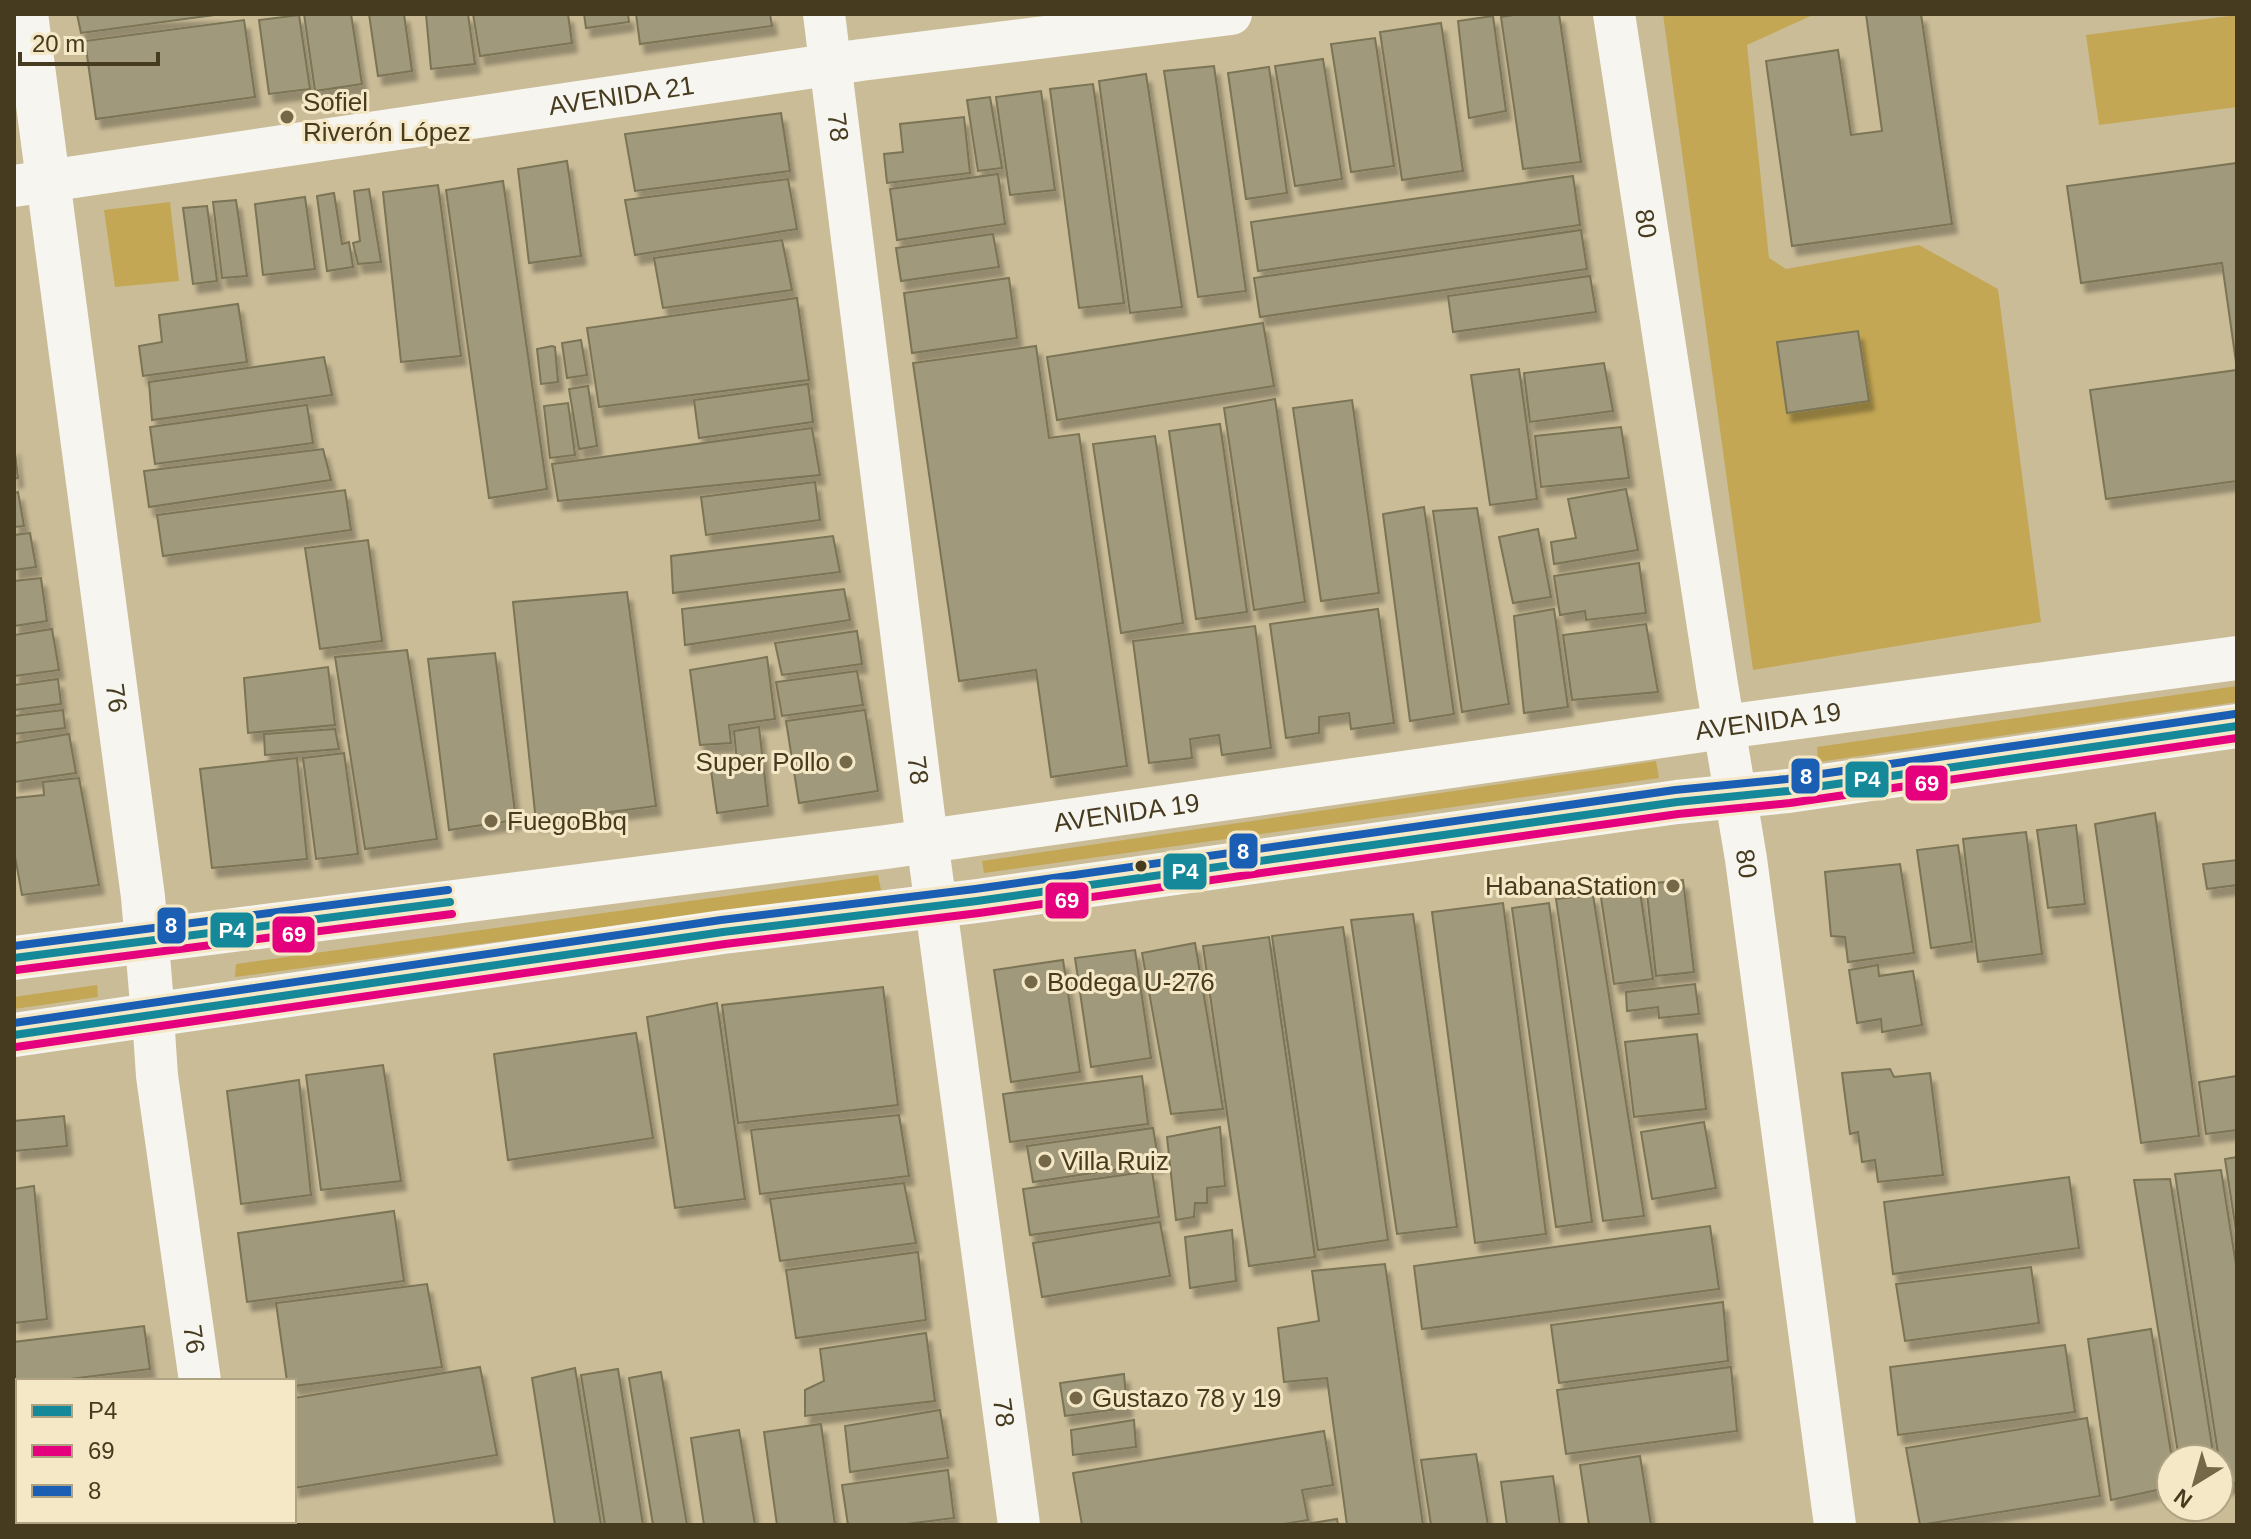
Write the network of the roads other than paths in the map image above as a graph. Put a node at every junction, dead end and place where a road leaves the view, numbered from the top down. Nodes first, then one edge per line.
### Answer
1 (26, 14) edge
2 (824, 14) edge
3 (1231, 14) edge
4 (1614, 14) edge
5 (831, 65) junction
6 (31, 184) edge
7 (2237, 658) edge
8 (2237, 726) edge
9 (1724, 727) junction
10 (1735, 796) junction
11 (927, 840) junction
12 (938, 906) junction
13 (149, 939) junction
14 (14, 958) edge
15 (153, 1016) junction
16 (14, 1035) edge
17 (200, 1379) edge
18 (1019, 1525) edge
19 (1835, 1525) edge

1 - 6 main road, 76
2 - 5 street, 78
3 - 5 street, AVENIDA 21
4 - 9 street, 80
5 - 6 street, AVENIDA 21
5 - 11 street, 78
6 - 13 main road, 76
7 - 9 main road, AVENIDA 19
8 - 10 main road
9 - 10 street, 80
9 - 11 main road, AVENIDA 19
10 - 12 main road
10 - 19 street, 80
11 - 12 street, 78
11 - 13 main road, AVENIDA 19
12 - 15 main road
12 - 18 street, 78
13 - 14 main road, AVENIDA 19
13 - 15 main road, 76
15 - 16 main road
15 - 17 street, 76

